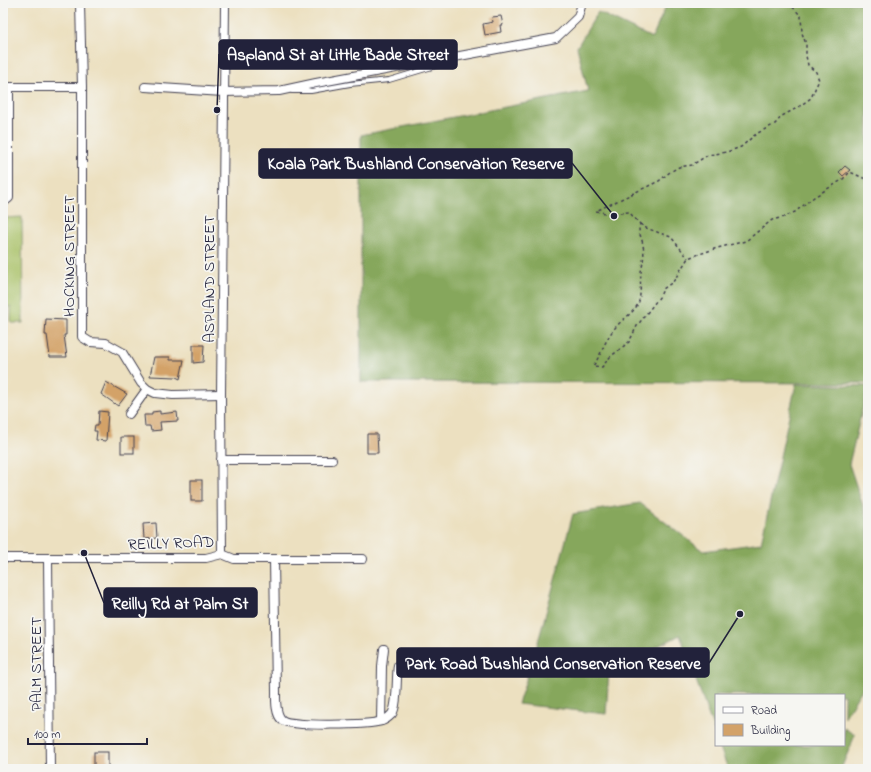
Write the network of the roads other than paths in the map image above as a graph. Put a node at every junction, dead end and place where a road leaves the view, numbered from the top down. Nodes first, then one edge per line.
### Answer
1 (80, 3) edge
2 (225, 3) edge
3 (582, 3) edge
4 (6, 87) edge
5 (82, 87) junction
6 (145, 87) dead end
7 (223, 92) junction
8 (3, 203) edge
9 (147, 389) junction
10 (221, 394) junction
11 (129, 414) dead end
12 (221, 460) junction
13 (332, 460) dead end
14 (222, 554) junction
15 (3, 558) edge
16 (48, 558) junction
17 (274, 559) junction
18 (363, 559) dead end
19 (384, 649) dead end
20 (398, 665) dead end
21 (381, 721) junction
22 (50, 769) edge

1 - 5 street
2 - 7 street, ASPLAND STREET
3 - 7 street
4 - 5 street
4 - 8 street
5 - 9 street, HOCKING STREET
6 - 7 street
7 - 10 street, ASPLAND STREET
9 - 10 street
9 - 11 street
10 - 12 street, ASPLAND STREET
12 - 13 street
12 - 14 street, ASPLAND STREET
14 - 16 street, REILLY ROAD
14 - 17 street, REILLY ROAD
15 - 16 street, REILLY ROAD
16 - 22 street, PALM STREET
17 - 18 street, REILLY ROAD
17 - 21 street
19 - 21 street
20 - 21 street

